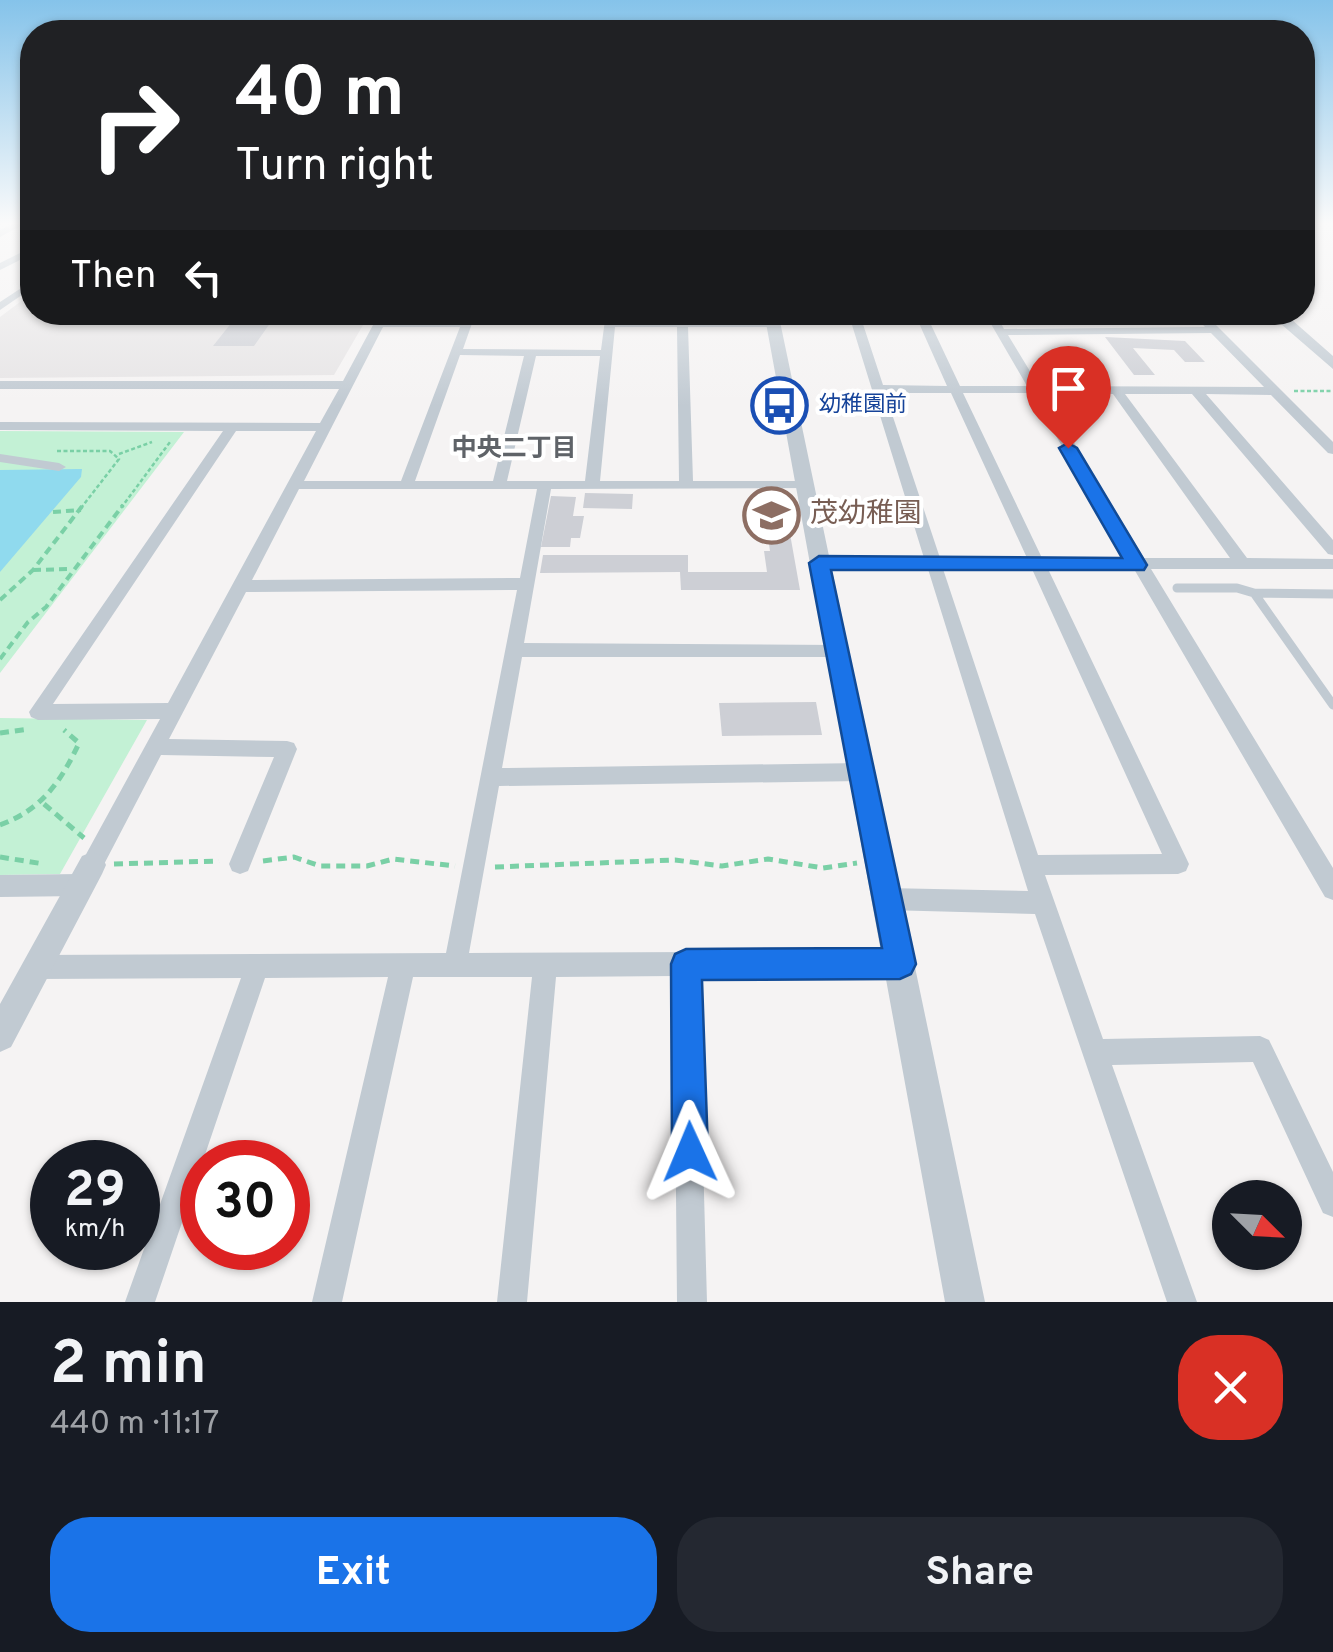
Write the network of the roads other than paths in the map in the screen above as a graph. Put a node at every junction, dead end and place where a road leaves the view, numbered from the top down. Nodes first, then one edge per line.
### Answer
1 (379, 325) edge
2 (466, 325) edge
3 (609, 325) edge
4 (682, 325) edge
5 (773, 325) edge
6 (858, 325) edge
7 (925, 325) edge
8 (996, 325) edge
9 (1068, 325) edge
10 (1138, 325) edge
11 (1209, 325) edge
12 (1289, 325) edge
13 (1214, 330) junction
14 (1143, 331) junction
15 (1000, 332) junction
16 (1073, 332) junction
17 (456, 352) junction
18 (532, 352) junction
19 (606, 353) junction
20 (1333, 364) edge
21 (0, 385) edge
22 (348, 385) junction
23 (881, 389) junction
24 (956, 389) junction
25 (1034, 390) junction
26 (1116, 390) junction
27 (1196, 390) junction
28 (1274, 391) junction
29 (0, 426) edge
30 (234, 426) junction
31 (326, 427) junction
32 (1333, 450) edge
33 (0, 458) edge
34 (59, 467) dead end
35 (406, 484) junction
36 (499, 484) junction
37 (295, 485) junction
38 (592, 485) junction
39 (686, 485) junction
40 (805, 485) junction
41 (544, 486) junction
42 (1333, 550) edge
43 (1034, 562) junction
44 (819, 563) junction
45 (932, 564) junction
46 (1242, 564) junction
47 (1333, 564) edge
48 (1137, 565) junction
49 (526, 584) junction
50 (242, 586) junction
51 (1177, 588) dead end
52 (1254, 594) junction
53 (1333, 594) edge
54 (514, 650) junction
55 (837, 652) junction
56 (1333, 706) edge
57 (174, 712) junction
58 (154, 747) junction
59 (862, 772) junction
60 (492, 777) junction
61 (240, 864) dead end
62 (1033, 865) junction
63 (83, 867) junction
64 (1330, 878) edge
65 (0, 886) edge
66 (886, 898) junction
67 (1043, 903) junction
68 (686, 964) junction
69 (900, 964) junction
70 (545, 965) junction
71 (257, 966) junction
72 (403, 966) junction
73 (455, 966) junction
74 (36, 967) junction
75 (0, 1036) edge
76 (1098, 1052) junction
77 (1333, 1203) edge
78 (140, 1302) edge
79 (327, 1302) edge
80 (512, 1302) edge
81 (692, 1302) edge
82 (965, 1302) edge
83 (1182, 1302) edge

1 - 22 street
2 - 17 street
3 - 19 street
4 - 39 street
5 - 40 street
6 - 23 street
7 - 24 street
8 - 15 street
9 - 16 street
10 - 14 street
11 - 13 street
12 - 20 street
13 - 14 street
13 - 28 street
14 - 16 street
15 - 16 street
15 - 25 street
17 - 18 street
17 - 35 street
18 - 19 street
18 - 36 street
19 - 38 street
21 - 22 street
22 - 31 street
23 - 24 street
23 - 45 street
24 - 25 street
24 - 43 street
25 - 26 street
25 - 48 street
26 - 27 street
26 - 46 street
27 - 28 street
27 - 42 street
28 - 32 street
29 - 30 street
30 - 31 street
30 - 57 street
31 - 37 street
33 - 34 street
35 - 36 street
35 - 37 street
36 - 41 street
37 - 50 street
38 - 39 street
38 - 41 street
39 - 40 street
40 - 44 street
41 - 49 street
43 - 45 street
43 - 48 street
43 - 62 street
44 - 45 street
44 - 55 street
45 - 62 street
46 - 47 street
46 - 48 street
48 - 64 street
49 - 50 street
49 - 54 street
50 - 57 street
51 - 52 lane
52 - 53 lane
52 - 56 lane
54 - 55 street
54 - 60 street
55 - 59 street
57 - 58 street
58 - 61 street
58 - 63 street
59 - 60 street
59 - 66 street
60 - 73 street
62 - 67 street
63 - 65 street
63 - 74 street
66 - 67 street
66 - 69 street
67 - 76 street
68 - 69 street
68 - 70 street
68 - 81 street
69 - 82 street
70 - 73 street
70 - 80 street
71 - 72 street
71 - 74 street
71 - 78 street
72 - 73 street
72 - 79 street
74 - 75 street
76 - 77 street
76 - 83 street

